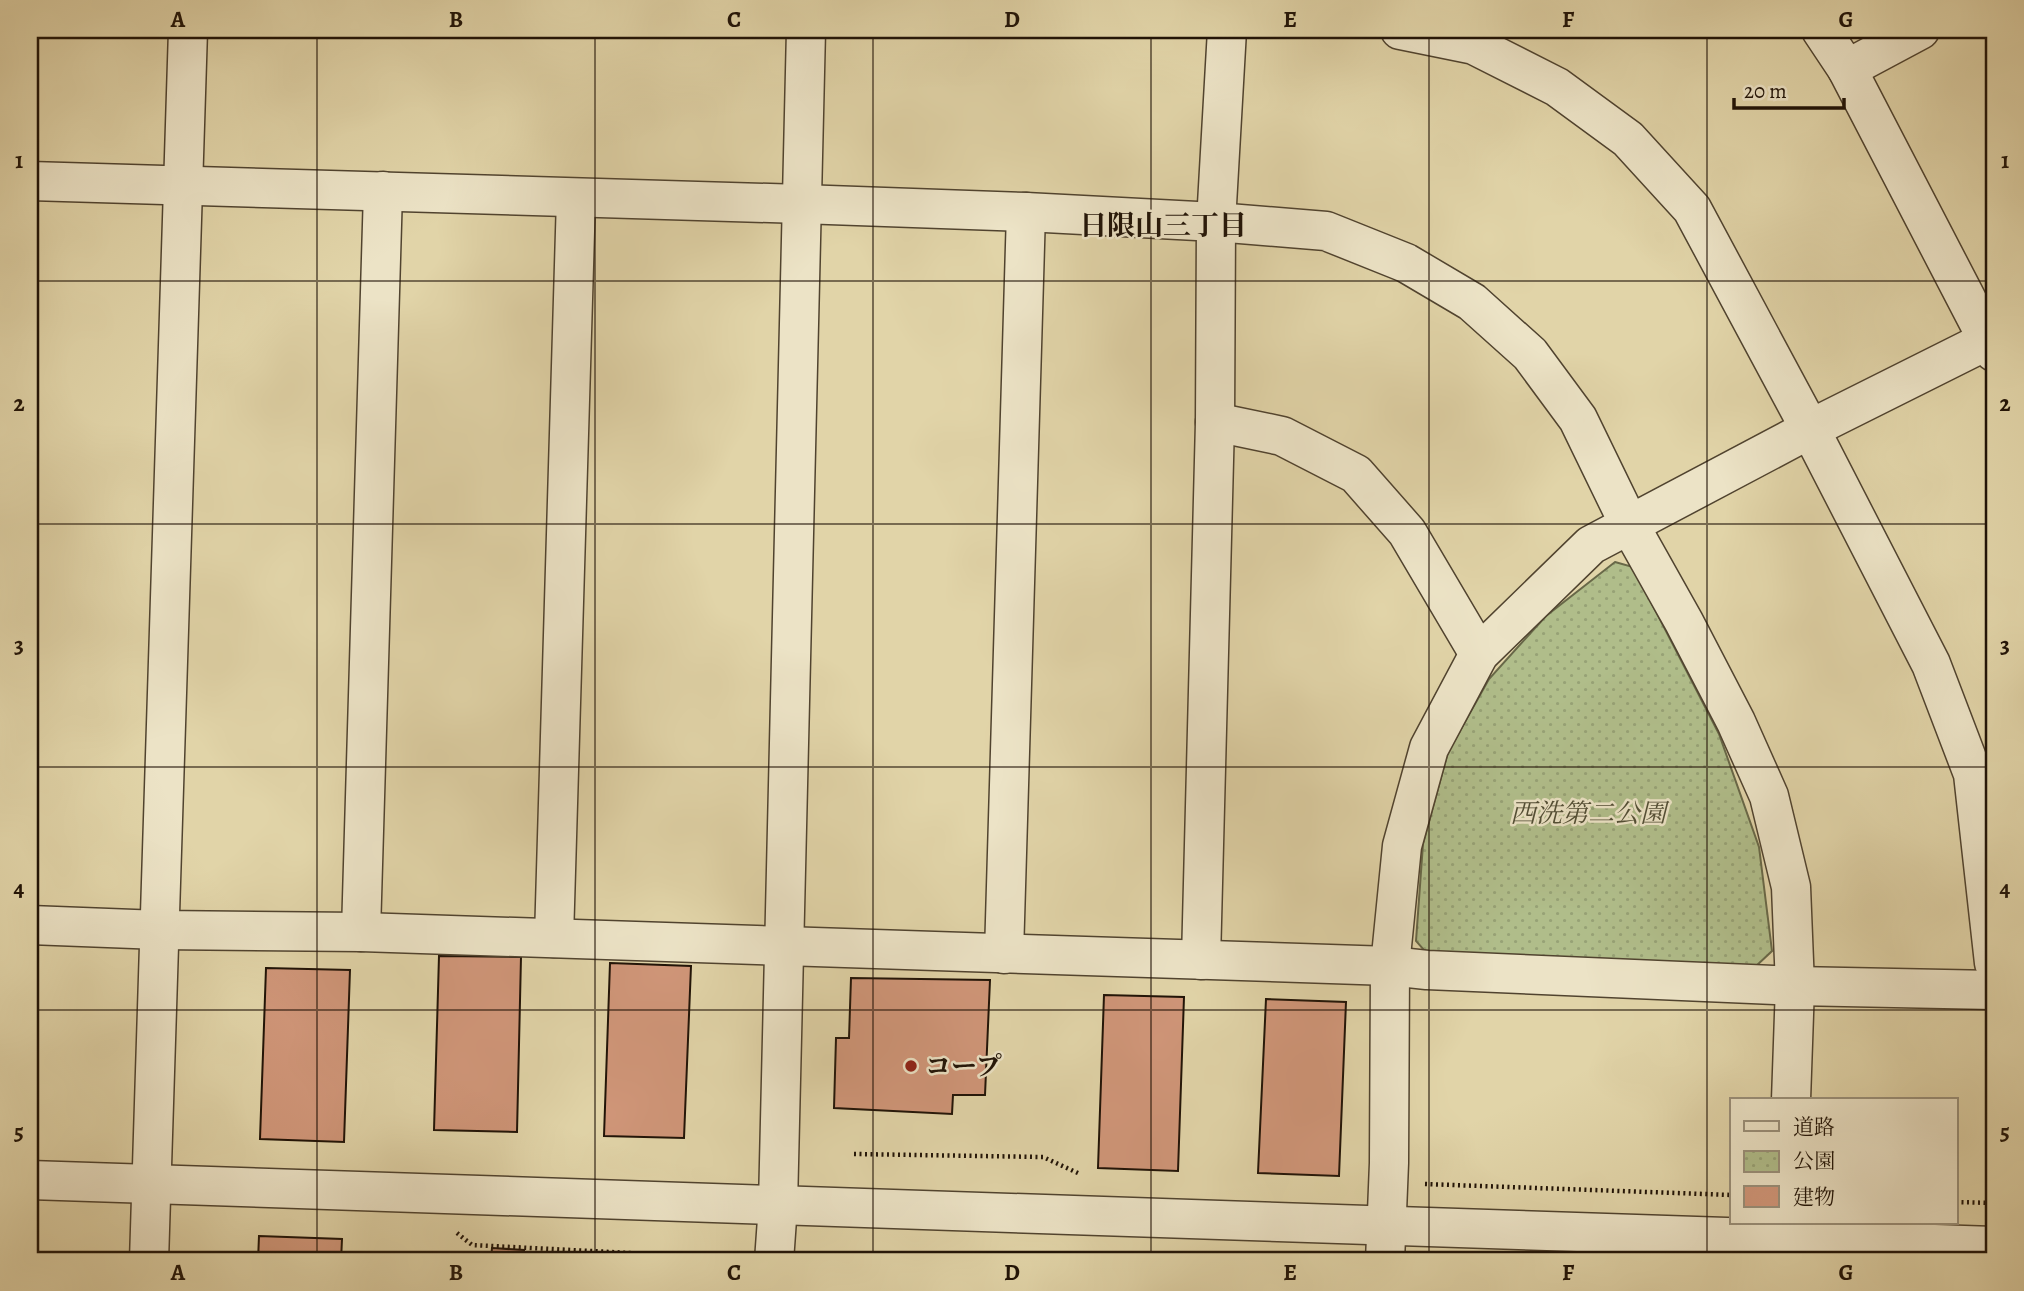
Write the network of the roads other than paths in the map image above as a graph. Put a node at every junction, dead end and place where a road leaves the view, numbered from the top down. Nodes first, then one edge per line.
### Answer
1 (188, 30) edge
2 (806, 30) edge
3 (1227, 30) edge
4 (1400, 30) edge
5 (1821, 30) edge
6 (1920, 30) edge
7 (1847, 69) junction
8 (30, 181) edge
9 (181, 187) junction
10 (383, 191) junction
11 (576, 198) junction
12 (801, 204) junction
13 (1026, 212) junction
14 (1216, 222) junction
15 (1991, 346) edge
16 (1215, 422) junction
17 (1810, 429) junction
18 (1629, 524) junction
19 (1479, 654) junction
20 (30, 925) edge
21 (160, 930) junction
22 (361, 932) junction
23 (554, 938) junction
24 (784, 947) junction
25 (1004, 954) junction
26 (1201, 960) junction
27 (1994, 963) edge
28 (1390, 966) junction
29 (1795, 986) junction
30 (1994, 990) edge
31 (1791, 1098) edge
32 (30, 1180) edge
33 (151, 1184) junction
34 (778, 1205) junction
35 (1781, 1241) edge
36 (1386, 1243) edge
37 (1994, 1246) edge
38 (149, 1261) edge
39 (774, 1261) edge

1 - 9 street
2 - 12 street
3 - 14 street
4 - 17 street
5 - 7 street
6 - 7 street
7 - 15 street
8 - 9 street
9 - 10 street
9 - 21 street
10 - 11 street
10 - 22 street
11 - 12 street
11 - 23 street
12 - 13 street
12 - 24 street
13 - 14 street
13 - 25 street
14 - 16 street
14 - 18 street
15 - 17 street
16 - 19 street
16 - 26 street
17 - 18 street
17 - 27 street
18 - 19 street
18 - 29 street
19 - 28 street
20 - 21 street
21 - 22 street
21 - 33 street
22 - 23 street
23 - 24 street
24 - 25 street
24 - 34 street
25 - 26 street
26 - 28 street
28 - 29 street
28 - 36 street
29 - 30 street
29 - 31 street
32 - 33 street
33 - 34 street
33 - 38 street
34 - 36 street
34 - 39 street
35 - 36 street
35 - 37 street

